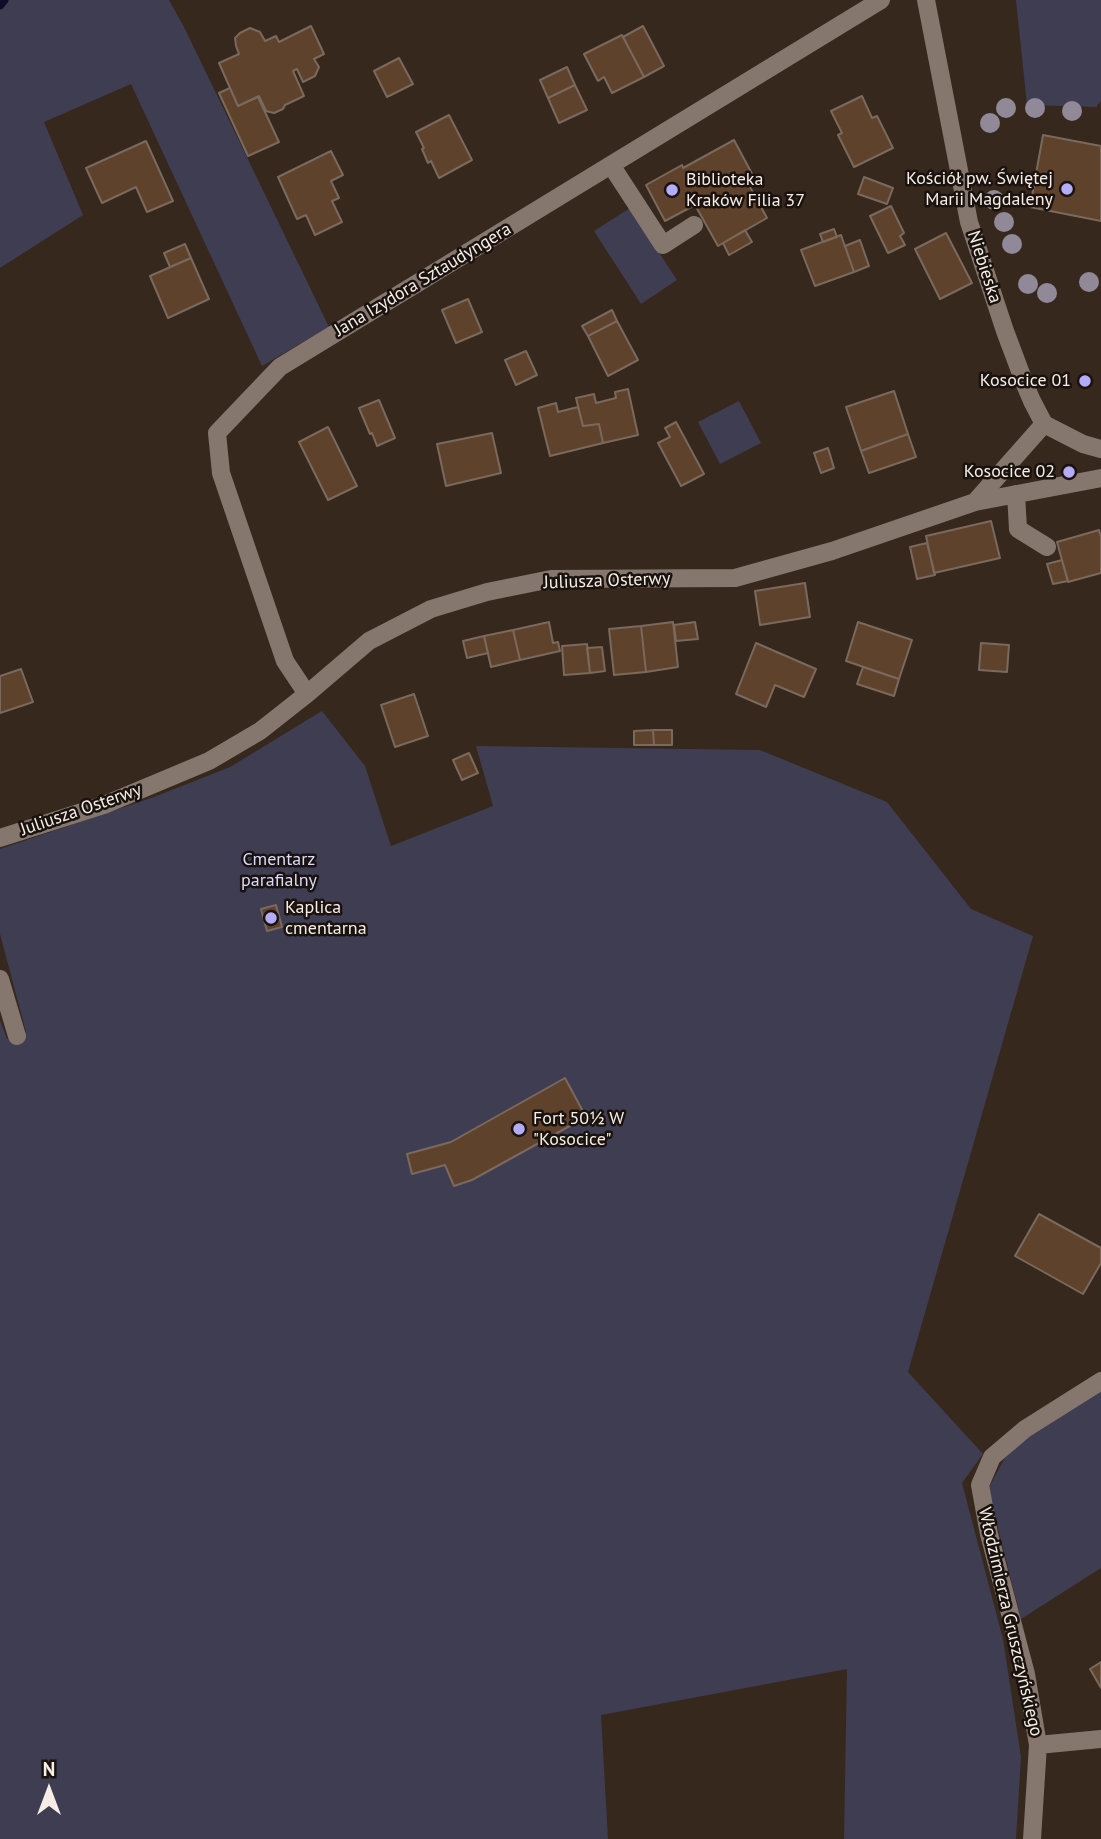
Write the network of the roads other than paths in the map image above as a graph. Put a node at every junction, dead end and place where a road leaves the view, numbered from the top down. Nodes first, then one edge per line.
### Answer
1 (881, 0) edge
2 (926, 0) edge
3 (611, 165) junction
4 (694, 225) dead end
5 (1044, 424) junction
6 (1101, 449) edge
7 (1101, 478) edge
8 (1016, 494) junction
9 (975, 502) junction
10 (1047, 547) dead end
11 (307, 694) junction
12 (0, 838) edge
13 (0, 979) edge
14 (17, 1036) dead end
15 (1101, 1381) edge
16 (1101, 1739) edge
17 (1038, 1745) junction
18 (1032, 1839) edge

1 - 3 street, Jana Izydora Sztaudyngera
2 - 5 street, Niebieska
3 - 4 street
3 - 11 street, Jana Izydora Sztaudyngera
5 - 6 street
5 - 9 street, Juliusza Osterwy
7 - 8 street, Juliusza Osterwy
8 - 9 street, Juliusza Osterwy
8 - 10 street
9 - 11 street, Juliusza Osterwy
11 - 12 street, Juliusza Osterwy
13 - 14 street
15 - 17 street, Włodzimierza Gruszczyńskiego
16 - 17 street
17 - 18 street, Włodzimierza Gruszczyńskiego

